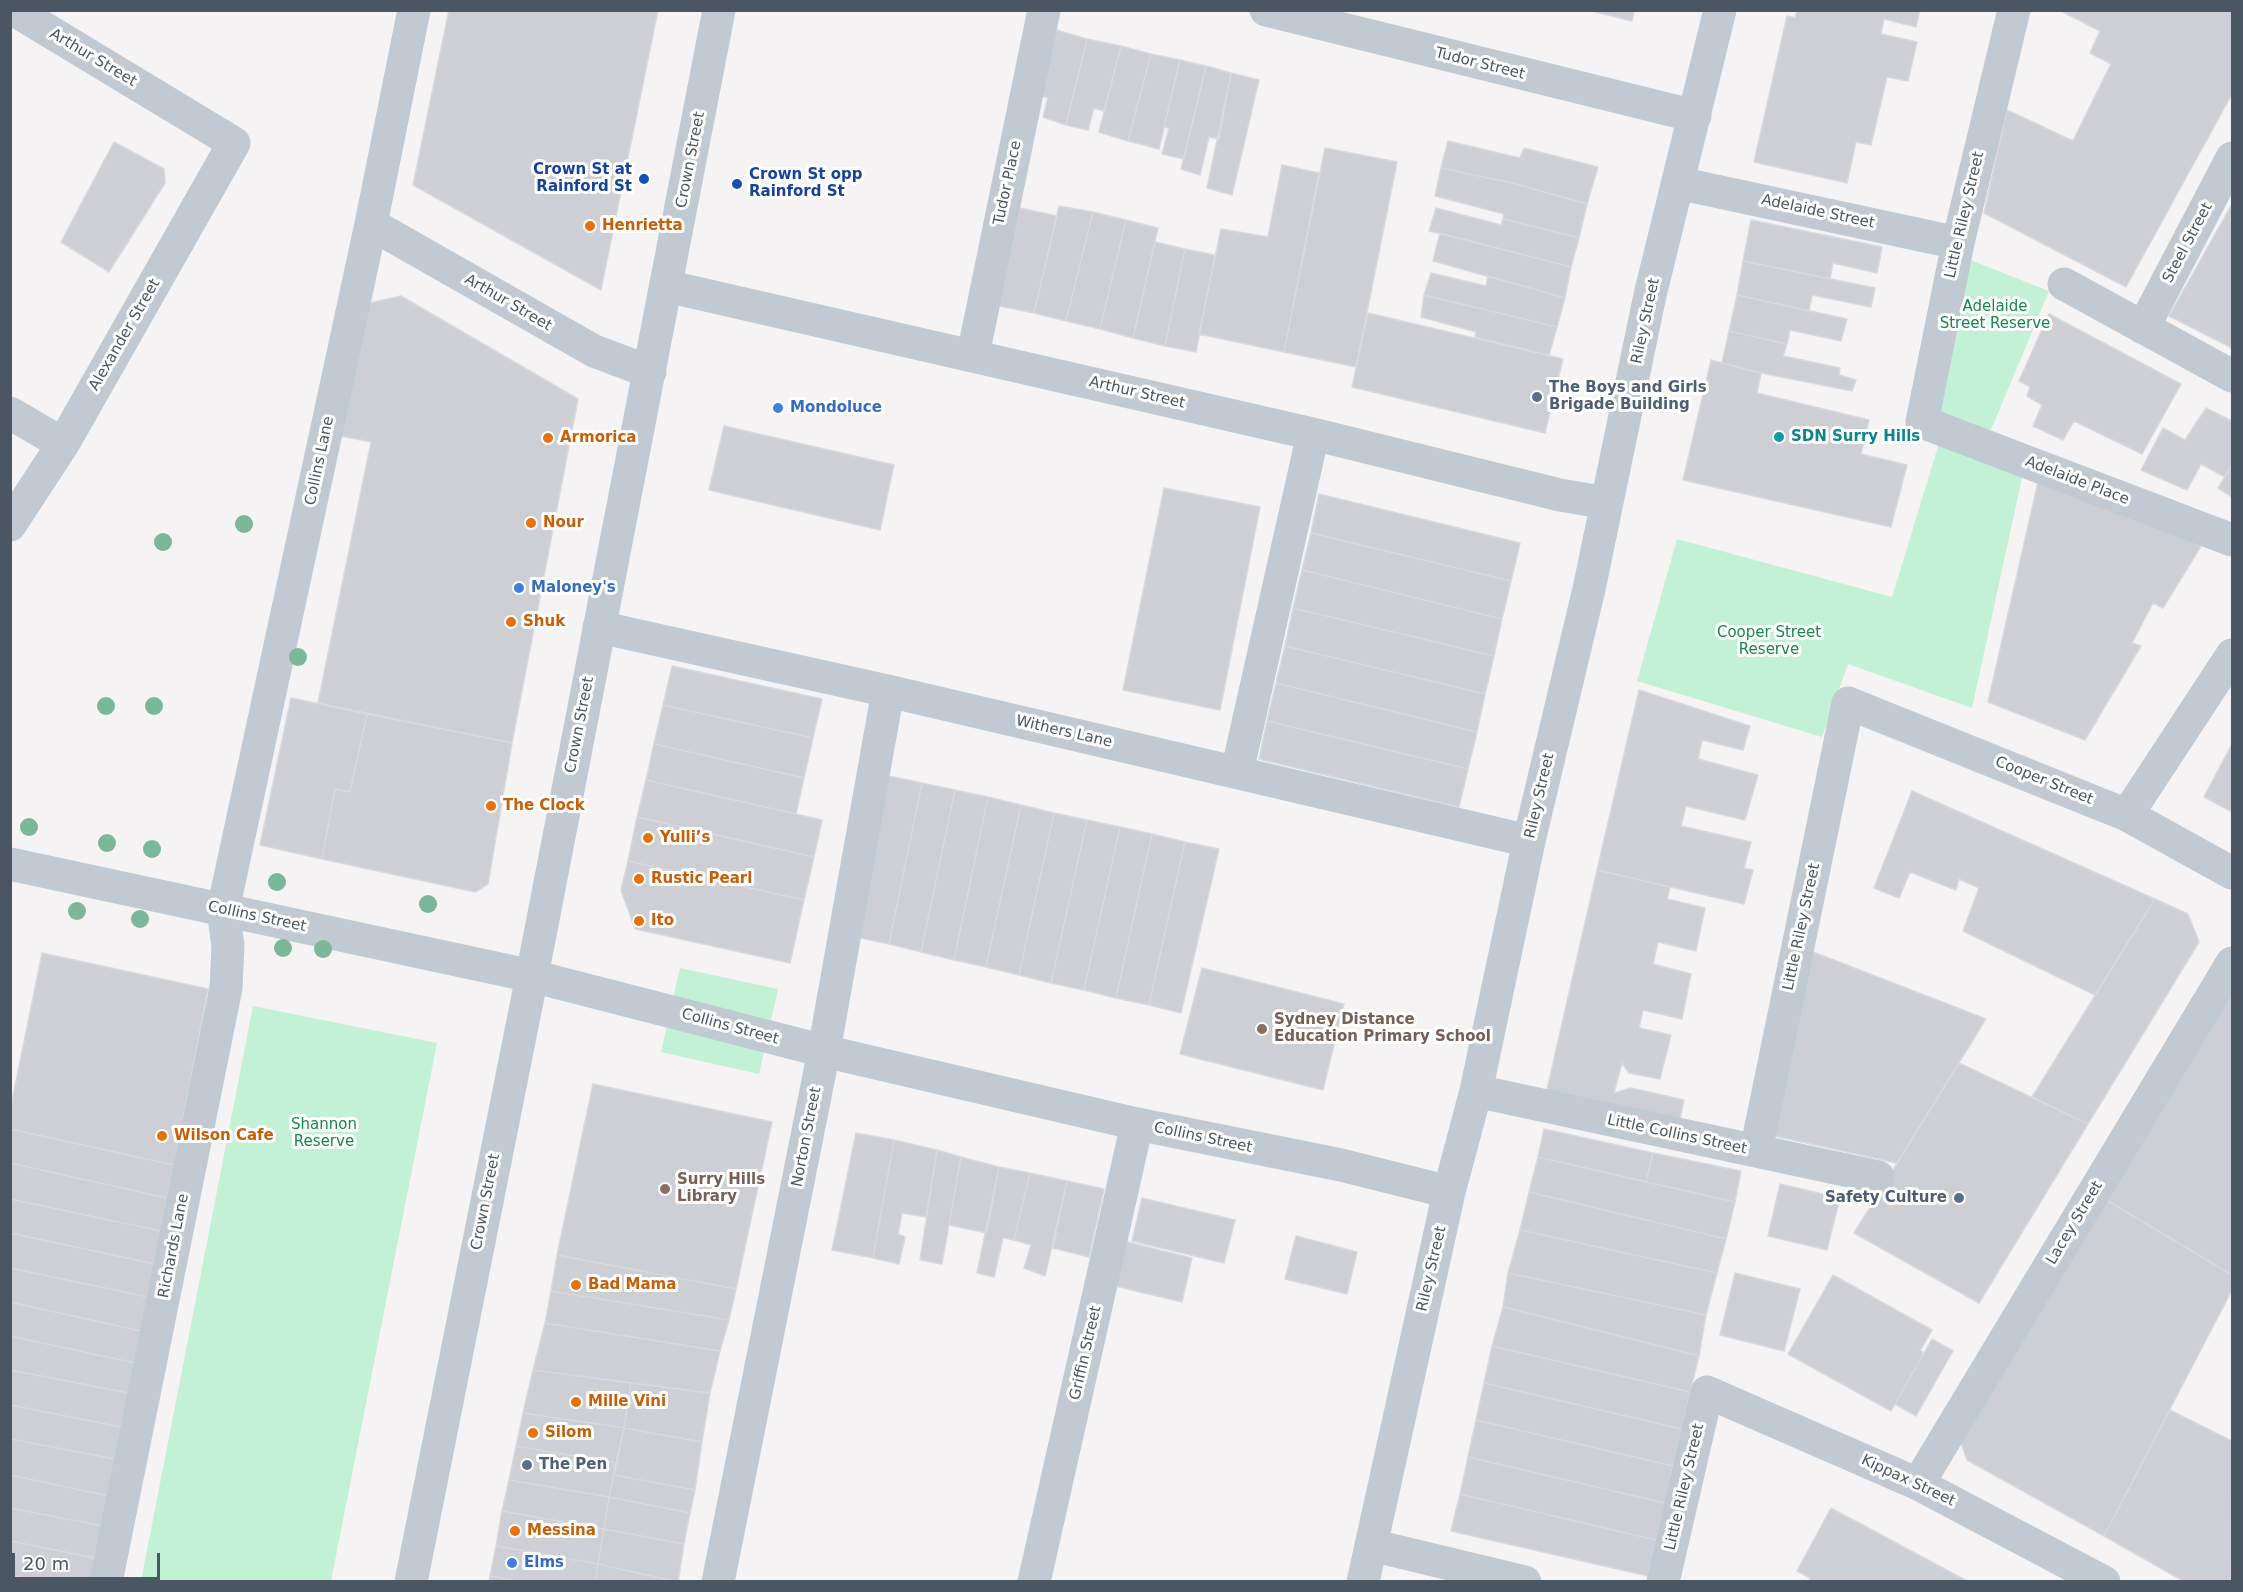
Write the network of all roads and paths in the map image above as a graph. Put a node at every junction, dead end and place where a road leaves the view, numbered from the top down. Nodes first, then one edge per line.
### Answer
1 (14, 10) edge
2 (414, 10) edge
3 (719, 10) edge
4 (1044, 10) edge
5 (1266, 10) edge
6 (1720, 10) edge
7 (2014, 10) edge
8 (1695, 116) junction
9 (234, 143) joint
10 (2232, 158) edge
11 (1678, 183) junction
12 (371, 224) junction
13 (1958, 243) junction
14 (2064, 284) dead end
15 (666, 286) junction
16 (2143, 328) junction
17 (973, 355) junction
18 (650, 372) junction
19 (2232, 376) edge
20 (10, 413) edge
21 (1922, 422) joint
22 (1313, 434) junction
23 (63, 444) junction
24 (1607, 503) junction
25 (10, 525) edge
26 (2232, 540) edge
27 (599, 627) junction
28 (2232, 655) edge
29 (888, 691) junction
30 (1848, 703) joint
31 (1237, 772) junction
32 (2127, 815) junction
33 (1529, 841) junction
34 (10, 864) edge
35 (2232, 873) edge
36 (223, 910) junction
37 (2232, 963) edge
38 (532, 976) junction
39 (824, 1051) junction
40 (1476, 1091) junction
41 (1137, 1124) junction
42 (1756, 1151) junction
43 (1878, 1177) dead end
44 (1449, 1192) junction
45 (1707, 1392) joint
46 (1918, 1484) junction
47 (1371, 1545) junction
48 (106, 1581) edge
49 (411, 1581) edge
50 (718, 1581) edge
51 (1034, 1581) edge
52 (1363, 1581) edge
53 (1525, 1581) edge
54 (1663, 1581) edge
55 (2104, 1581) edge

1 - 9 street, Arthur Street
2 - 12 street, Collins Lane
3 - 15 street, Crown Street
4 - 17 street, Tudor Place
5 - 8 street, Tudor Street
6 - 8 street, Riley Street
7 - 13 street, Little Riley Street
8 - 11 street, Riley Street
9 - 23 street, Alexander Street
10 - 16 street, Steel Street
11 - 13 street, Adelaide Street
11 - 24 street, Riley Street
12 - 18 street, Arthur Street
12 - 36 street, Collins Lane
13 - 21 street, Little Riley Street
14 - 16 street
15 - 17 street, Arthur Street
15 - 18 street, Crown Street
16 - 19 street
17 - 22 street, Arthur Street
18 - 27 street, Crown Street
20 - 23 street
21 - 26 street, Adelaide Place
22 - 24 street, Arthur Street
22 - 31 street
23 - 25 street, Alexander Street
24 - 33 street, Riley Street
27 - 29 street, Withers Lane
27 - 38 street, Crown Street
28 - 32 street
29 - 31 street, Withers Lane
29 - 39 street, Norton Street
30 - 32 street, Cooper Street
30 - 42 street, Little Riley Street
31 - 33 street, Withers Lane
32 - 35 street, Cooper Street
33 - 40 street, Riley Street
34 - 36 street, Collins Street
36 - 38 street, Collins Street
36 - 48 street, Richards Lane
37 - 46 street, Lacey Street
38 - 39 street, Collins Street
38 - 49 street, Crown Street
39 - 41 street, Collins Street
39 - 50 street, Norton Street
40 - 42 street, Little Collins Street
40 - 44 street, Riley Street
41 - 44 street, Collins Street
41 - 51 street, Griffin Street
42 - 43 street, Little Collins Street
44 - 47 street, Riley Street
45 - 46 street, Kippax Street
45 - 54 street, Little Riley Street
46 - 55 street, Kippax Street
47 - 52 street, Riley Street
47 - 53 street

